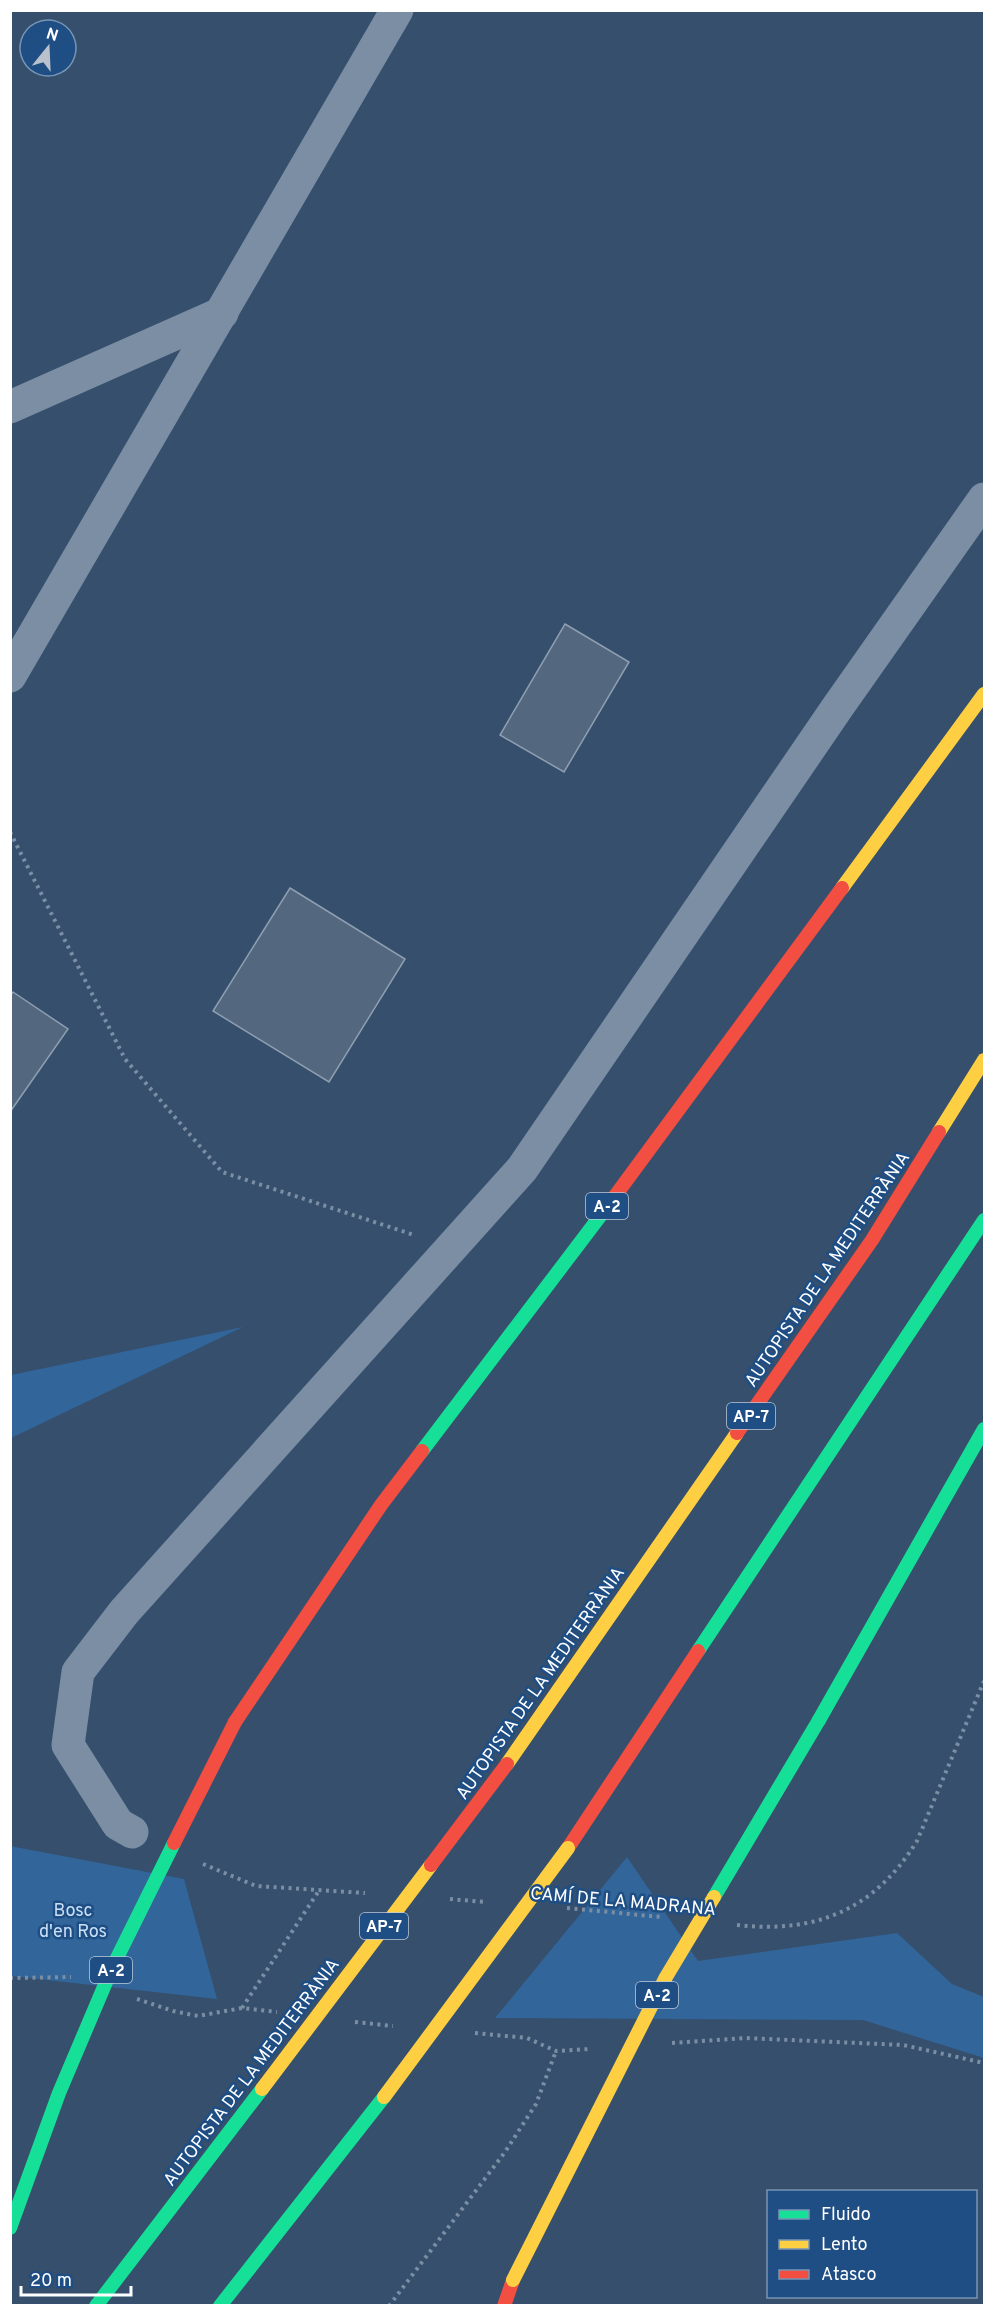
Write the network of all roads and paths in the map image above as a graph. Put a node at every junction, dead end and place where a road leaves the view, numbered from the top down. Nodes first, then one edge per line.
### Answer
1 (397, 10) edge
2 (222, 313) junction
3 (10, 408) edge
4 (984, 499) edge
5 (10, 676) edge
6 (984, 694) edge
7 (10, 832) edge
8 (984, 1060) edge
9 (984, 1220) edge
10 (460, 1239) junction
11 (984, 1429) edge
12 (984, 1681) edge
13 (132, 1832) dead end
14 (200, 1863) dead end
15 (320, 1889) junction
16 (366, 1893) dead end
17 (447, 1899) dead end
18 (494, 1903) dead end
19 (563, 1908) dead end
20 (666, 1918) dead end
21 (734, 1925) dead end
22 (242, 2008) dead end
23 (662, 2044) dead end
24 (591, 2049) dead end
25 (984, 2063) edge
26 (10, 2228) edge
27 (96, 2306) edge
28 (220, 2306) edge
29 (389, 2306) edge
30 (504, 2306) edge

1 - 2 street
2 - 3 street
2 - 5 street
4 - 10 street
6 - 26 highway, A-2, bridge
7 - 10 path
8 - 27 highway, AUTOPISTA DE LA MEDITERRÀNIA / AP-7, bridge
9 - 28 highway, bridge
10 - 13 street
11 - 30 highway, A-2, bridge
12 - 21 path, CAMÍ DE LA MADRANA
14 - 15 path
15 - 16 path
15 - 22 path
17 - 18 path
19 - 20 path, CAMÍ DE LA MADRANA
23 - 25 path
24 - 29 path

